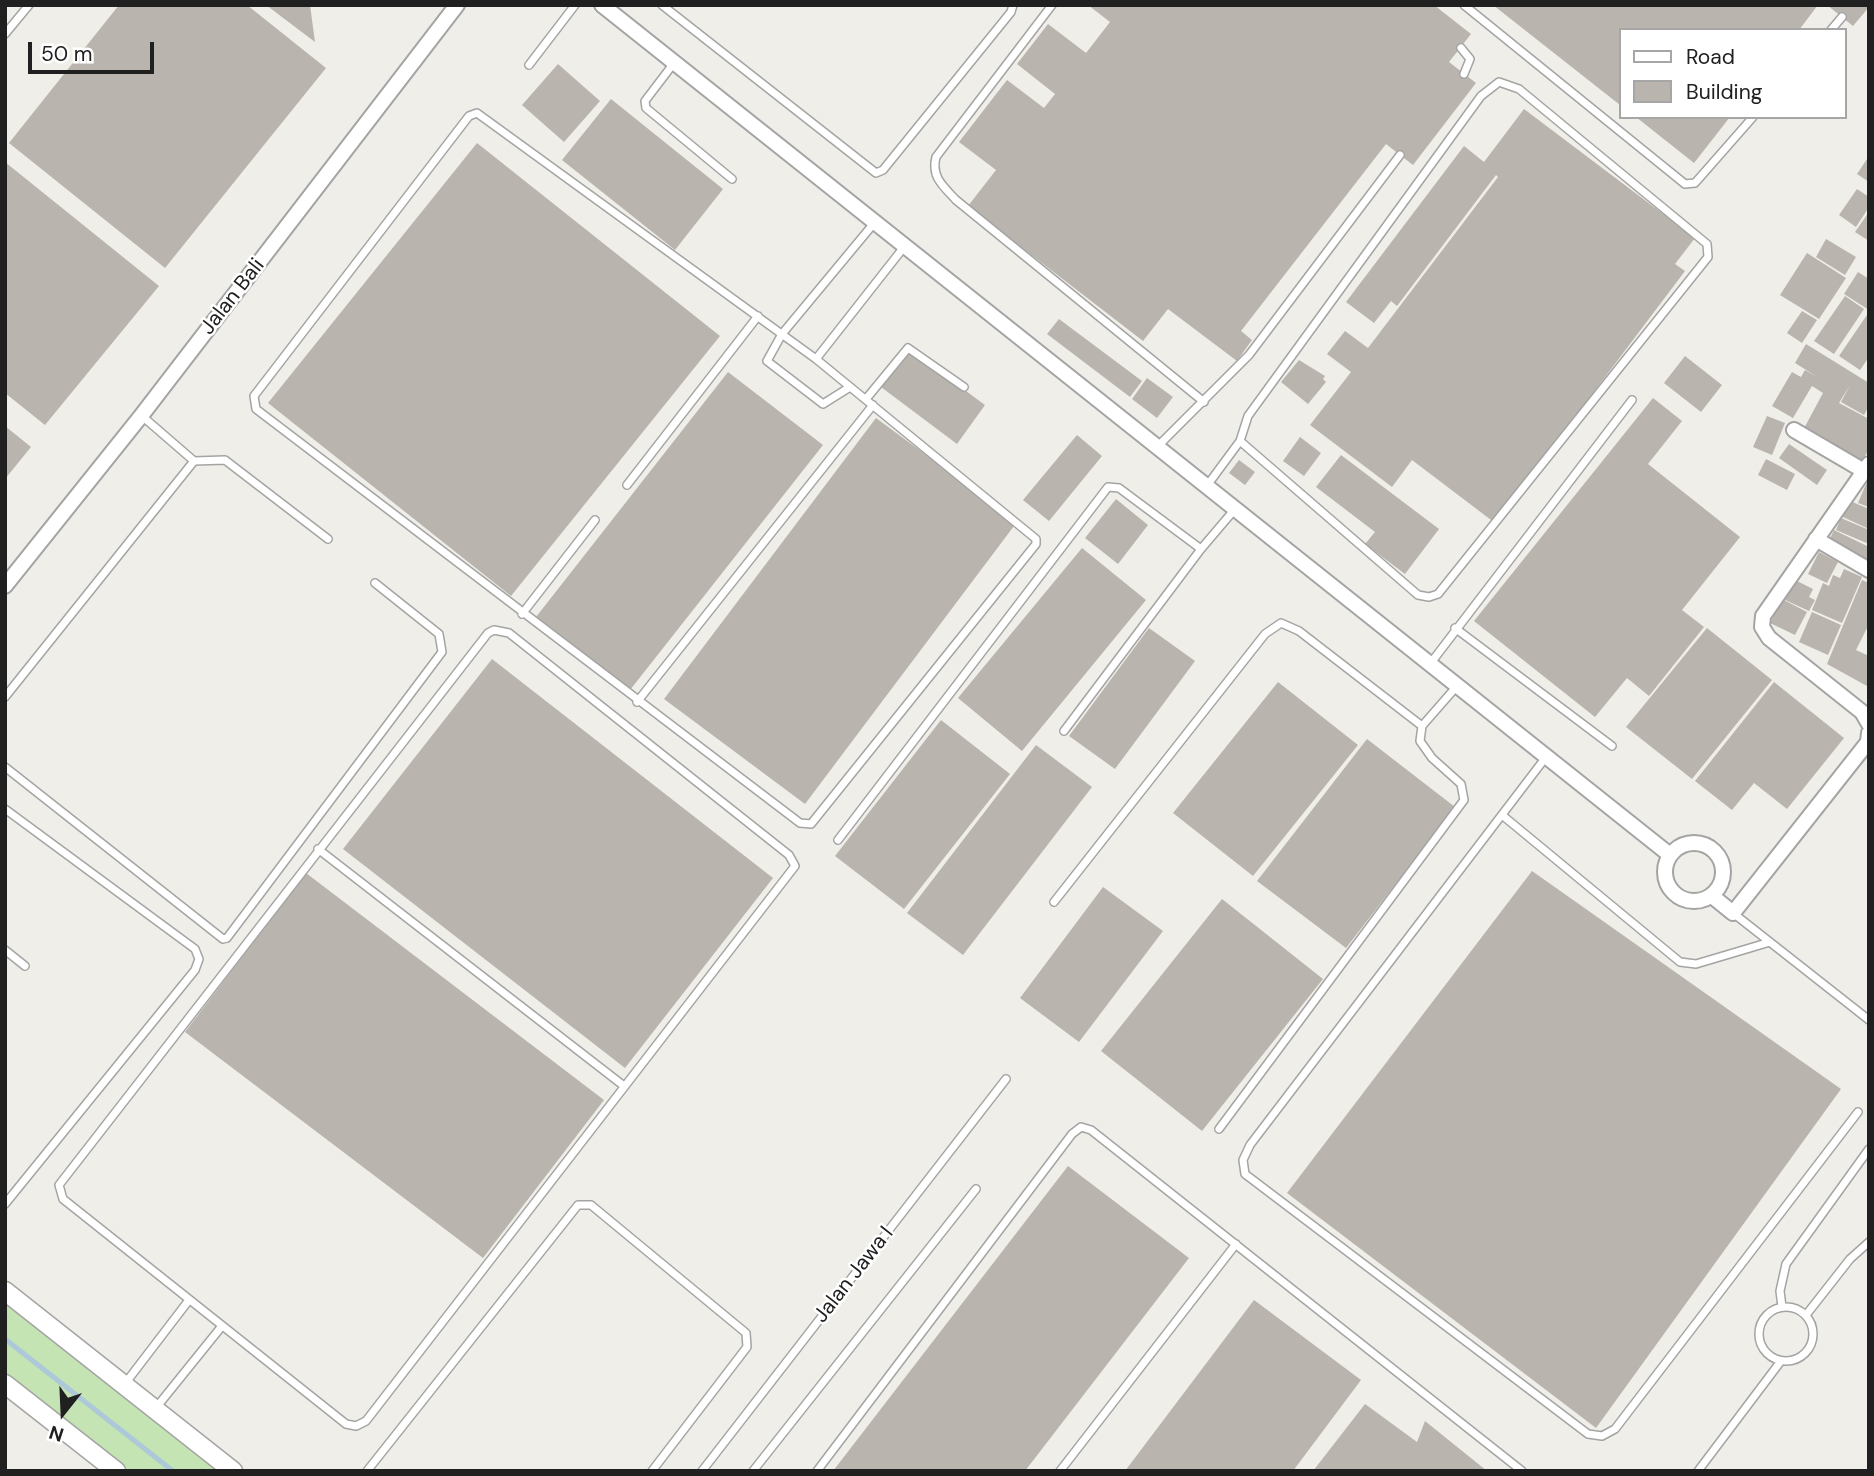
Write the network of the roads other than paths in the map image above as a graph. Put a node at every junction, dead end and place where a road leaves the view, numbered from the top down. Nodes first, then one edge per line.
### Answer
1 (29, 5) edge
2 (457, 5) edge
3 (575, 5) edge
4 (602, 5) edge
5 (662, 5) edge
6 (1013, 5) edge
7 (1052, 5) edge
8 (1464, 5) edge
9 (1842, 17) dead end
10 (1833, 28) edge
11 (5, 34) edge
12 (1461, 48) dead end
13 (674, 62) junction
14 (529, 65) dead end
15 (1464, 74) dead end
16 (1751, 119) edge
17 (1400, 155) dead end
18 (732, 179) dead end
19 (875, 222) junction
20 (905, 246) junction
21 (758, 316) junction
22 (782, 334) junction
23 (816, 359) junction
24 (850, 387) junction
25 (964, 387) dead end
26 (866, 399) junction
27 (1632, 400) dead end
28 (1204, 402) junction
29 (873, 405) junction
30 (145, 419) junction
31 (1794, 430) dead end
32 (1240, 441) junction
33 (1157, 447) junction
34 (194, 461) junction
35 (1866, 468) edge
36 (627, 485) dead end
37 (1206, 487) junction
38 (1235, 509) junction
39 (595, 520) dead end
40 (328, 539) dead end
41 (1816, 539) junction
42 (1201, 549) junction
43 (1869, 569) edge
44 (375, 583) dead end
45 (5, 586) edge
46 (522, 614) junction
47 (1455, 628) junction
48 (1429, 664) junction
49 (1457, 686) junction
50 (5, 697) edge
51 (637, 702) junction
52 (1869, 724) edge
53 (1422, 726) junction
54 (1064, 731) dead end
55 (1869, 733) edge
56 (1612, 746) dead end
57 (1546, 757) junction
58 (5, 767) edge
59 (5, 809) edge
60 (1502, 815) junction
61 (838, 840) dead end
62 (318, 849) junction
63 (1670, 855) junction
64 (1712, 896) junction
65 (1054, 902) dead end
66 (1733, 913) junction
67 (1770, 942) junction
68 (5, 950) edge
69 (25, 966) dead end
70 (1869, 1020) edge
71 (1006, 1079) dead end
72 (624, 1086) junction
73 (1857, 1112) dead end
74 (1219, 1129) dead end
75 (1869, 1149) edge
76 (976, 1189) dead end
77 (5, 1204) edge
78 (1869, 1241) edge
79 (1236, 1244) junction
80 (5, 1291) edge
81 (189, 1300) junction
82 (1782, 1307) junction
83 (1805, 1315) junction
84 (222, 1326) junction
85 (1781, 1361) junction
86 (5, 1384) edge
87 (124, 1385) junction
88 (155, 1409) junction
89 (706, 1469) edge
90 (116, 1471) edge
91 (233, 1471) edge
92 (367, 1471) edge
93 (652, 1471) edge
94 (753, 1471) edge
95 (817, 1471) edge
96 (1060, 1471) edge
97 (1522, 1471) edge
98 (1698, 1471) edge

1 - 11 lane
2 - 30 street, Jalan Bali
3 - 14 lane
4 - 13 street
5 - 6 lane
7 - 28 lane
8 - 16 lane
9 - 10 lane
12 - 15 lane
13 - 18 lane
13 - 19 street
17 - 28 lane
19 - 20 street
19 - 22 lane
20 - 23 lane
20 - 33 street
21 - 22 lane
21 - 36 lane
21 - 46 lane
22 - 23 lane
22 - 24 lane
23 - 24 lane
24 - 26 lane
25 - 26 lane
26 - 29 lane
27 - 47 lane
28 - 33 lane
29 - 51 lane
29 - 51 lane
30 - 34 lane
30 - 45 street, Jalan Bali
31 - 35 street
32 - 32 lane
32 - 37 lane
33 - 37 street
34 - 40 lane
34 - 50 lane
35 - 41 street
37 - 38 street
38 - 42 lane
38 - 48 street
39 - 46 lane
41 - 43 street
41 - 52 street
42 - 54 lane
42 - 61 lane
44 - 58 lane
46 - 51 lane
47 - 48 lane
47 - 56 lane
48 - 49 street
49 - 53 lane
49 - 57 street
53 - 65 lane
53 - 74 lane
55 - 66 street
57 - 60 lane
57 - 63 street
59 - 77 lane
60 - 67 lane
60 - 73 lane
62 - 72 lane
62 - 72 lane
62 - 81 lane
63 - 64 street
63 - 64 street
64 - 66 street
66 - 67 lane
67 - 70 lane
68 - 69 lane
71 - 89 lane, Jalan Jawa I
72 - 84 lane
75 - 82 lane
76 - 94 lane
78 - 83 lane
79 - 95 lane
79 - 96 lane
79 - 97 lane
80 - 87 street
81 - 84 lane
81 - 87 lane
82 - 83 lane
82 - 85 lane
83 - 85 lane
84 - 88 lane
85 - 98 lane
86 - 90 street
87 - 88 street
88 - 91 street
92 - 93 lane

